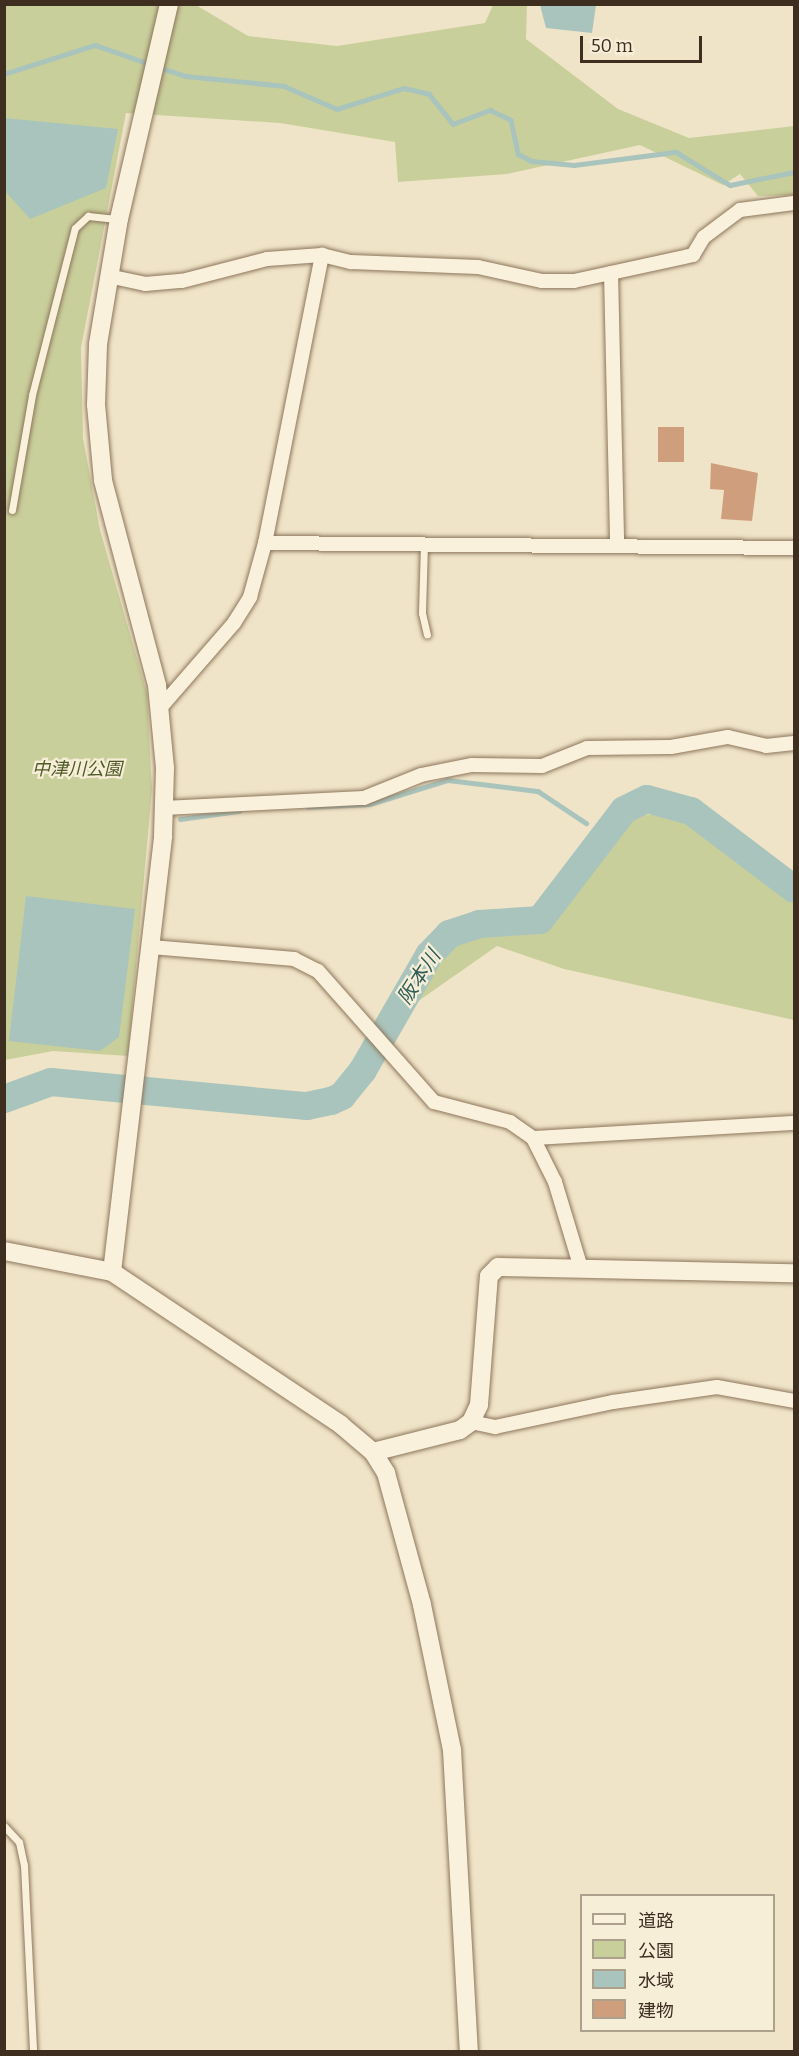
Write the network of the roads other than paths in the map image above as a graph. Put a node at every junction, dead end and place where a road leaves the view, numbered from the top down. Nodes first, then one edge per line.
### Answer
1 (169, 9) edge
2 (795, 202) edge
3 (119, 219) junction
4 (322, 255) junction
5 (611, 273) junction
6 (108, 276) junction
7 (12, 510) dead end
8 (266, 543) junction
9 (617, 543) junction
10 (424, 544) junction
11 (795, 548) edge
12 (427, 634) dead end
13 (161, 707) junction
14 (795, 744) edge
15 (164, 808) junction
16 (151, 947) junction
17 (795, 1124) edge
18 (533, 1138) junction
19 (4, 1251) edge
20 (581, 1268) junction
21 (111, 1272) junction
22 (795, 1273) edge
23 (795, 1401) edge
24 (471, 1422) junction
25 (373, 1452) junction
26 (4, 1826) edge
27 (33, 2052) edge
28 (469, 2052) edge

1 - 3 street
2 - 5 street
3 - 6 street
3 - 7 lane
4 - 5 street
4 - 6 street
4 - 8 street
5 - 9 street
6 - 13 street
8 - 10 street
8 - 13 street
9 - 10 street
9 - 11 street
10 - 12 lane
13 - 15 street
14 - 15 street
15 - 16 street
16 - 18 street
16 - 21 street
17 - 18 street
18 - 20 street
19 - 21 street
20 - 22 street
20 - 24 street
21 - 25 street
23 - 24 street
24 - 25 street
25 - 28 street
26 - 27 lane

